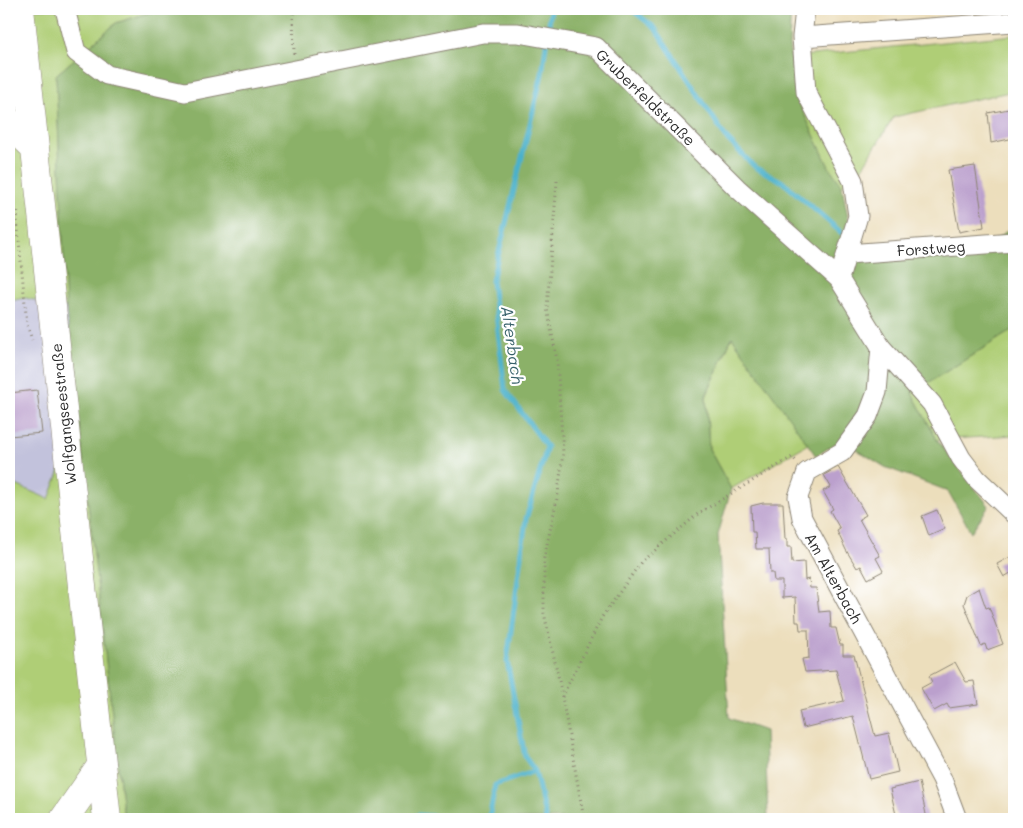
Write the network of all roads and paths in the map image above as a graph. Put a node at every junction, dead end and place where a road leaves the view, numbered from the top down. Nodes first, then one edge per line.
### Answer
1 (20, 9) edge
2 (65, 9) edge
3 (295, 9) edge
4 (805, 9) edge
5 (1014, 22) edge
6 (802, 37) junction
7 (24, 50) junction
8 (296, 69) junction
9 (9, 72) edge
10 (9, 123) edge
11 (35, 148) junction
12 (557, 181) dead end
13 (1014, 242) edge
14 (847, 254) junction
15 (839, 279) junction
16 (881, 347) junction
17 (807, 472) junction
18 (1014, 514) edge
19 (562, 698) junction
20 (101, 766) junction
21 (64, 819) edge
22 (107, 819) edge
23 (584, 819) edge
24 (957, 819) edge

1 - 7 main road, Wolfgangseestraße
2 - 8 street, Gruberfeldstraße
3 - 8 path
4 - 6 street
5 - 6 street
6 - 14 street
7 - 9 main road
7 - 11 main road, Wolfgangseestraße
8 - 15 street, Gruberfeldstraße
10 - 11 main road
11 - 20 main road, Wolfgangseestraße
12 - 19 path
13 - 14 street, Forstweg
14 - 15 street
15 - 16 street, Gruberfeldstraße
16 - 17 street
16 - 18 street, Gruberfeldstraße
17 - 19 path
17 - 24 street, Am Alterbach
19 - 23 path
20 - 21 main road
20 - 22 main road, Wolfgangseestraße

